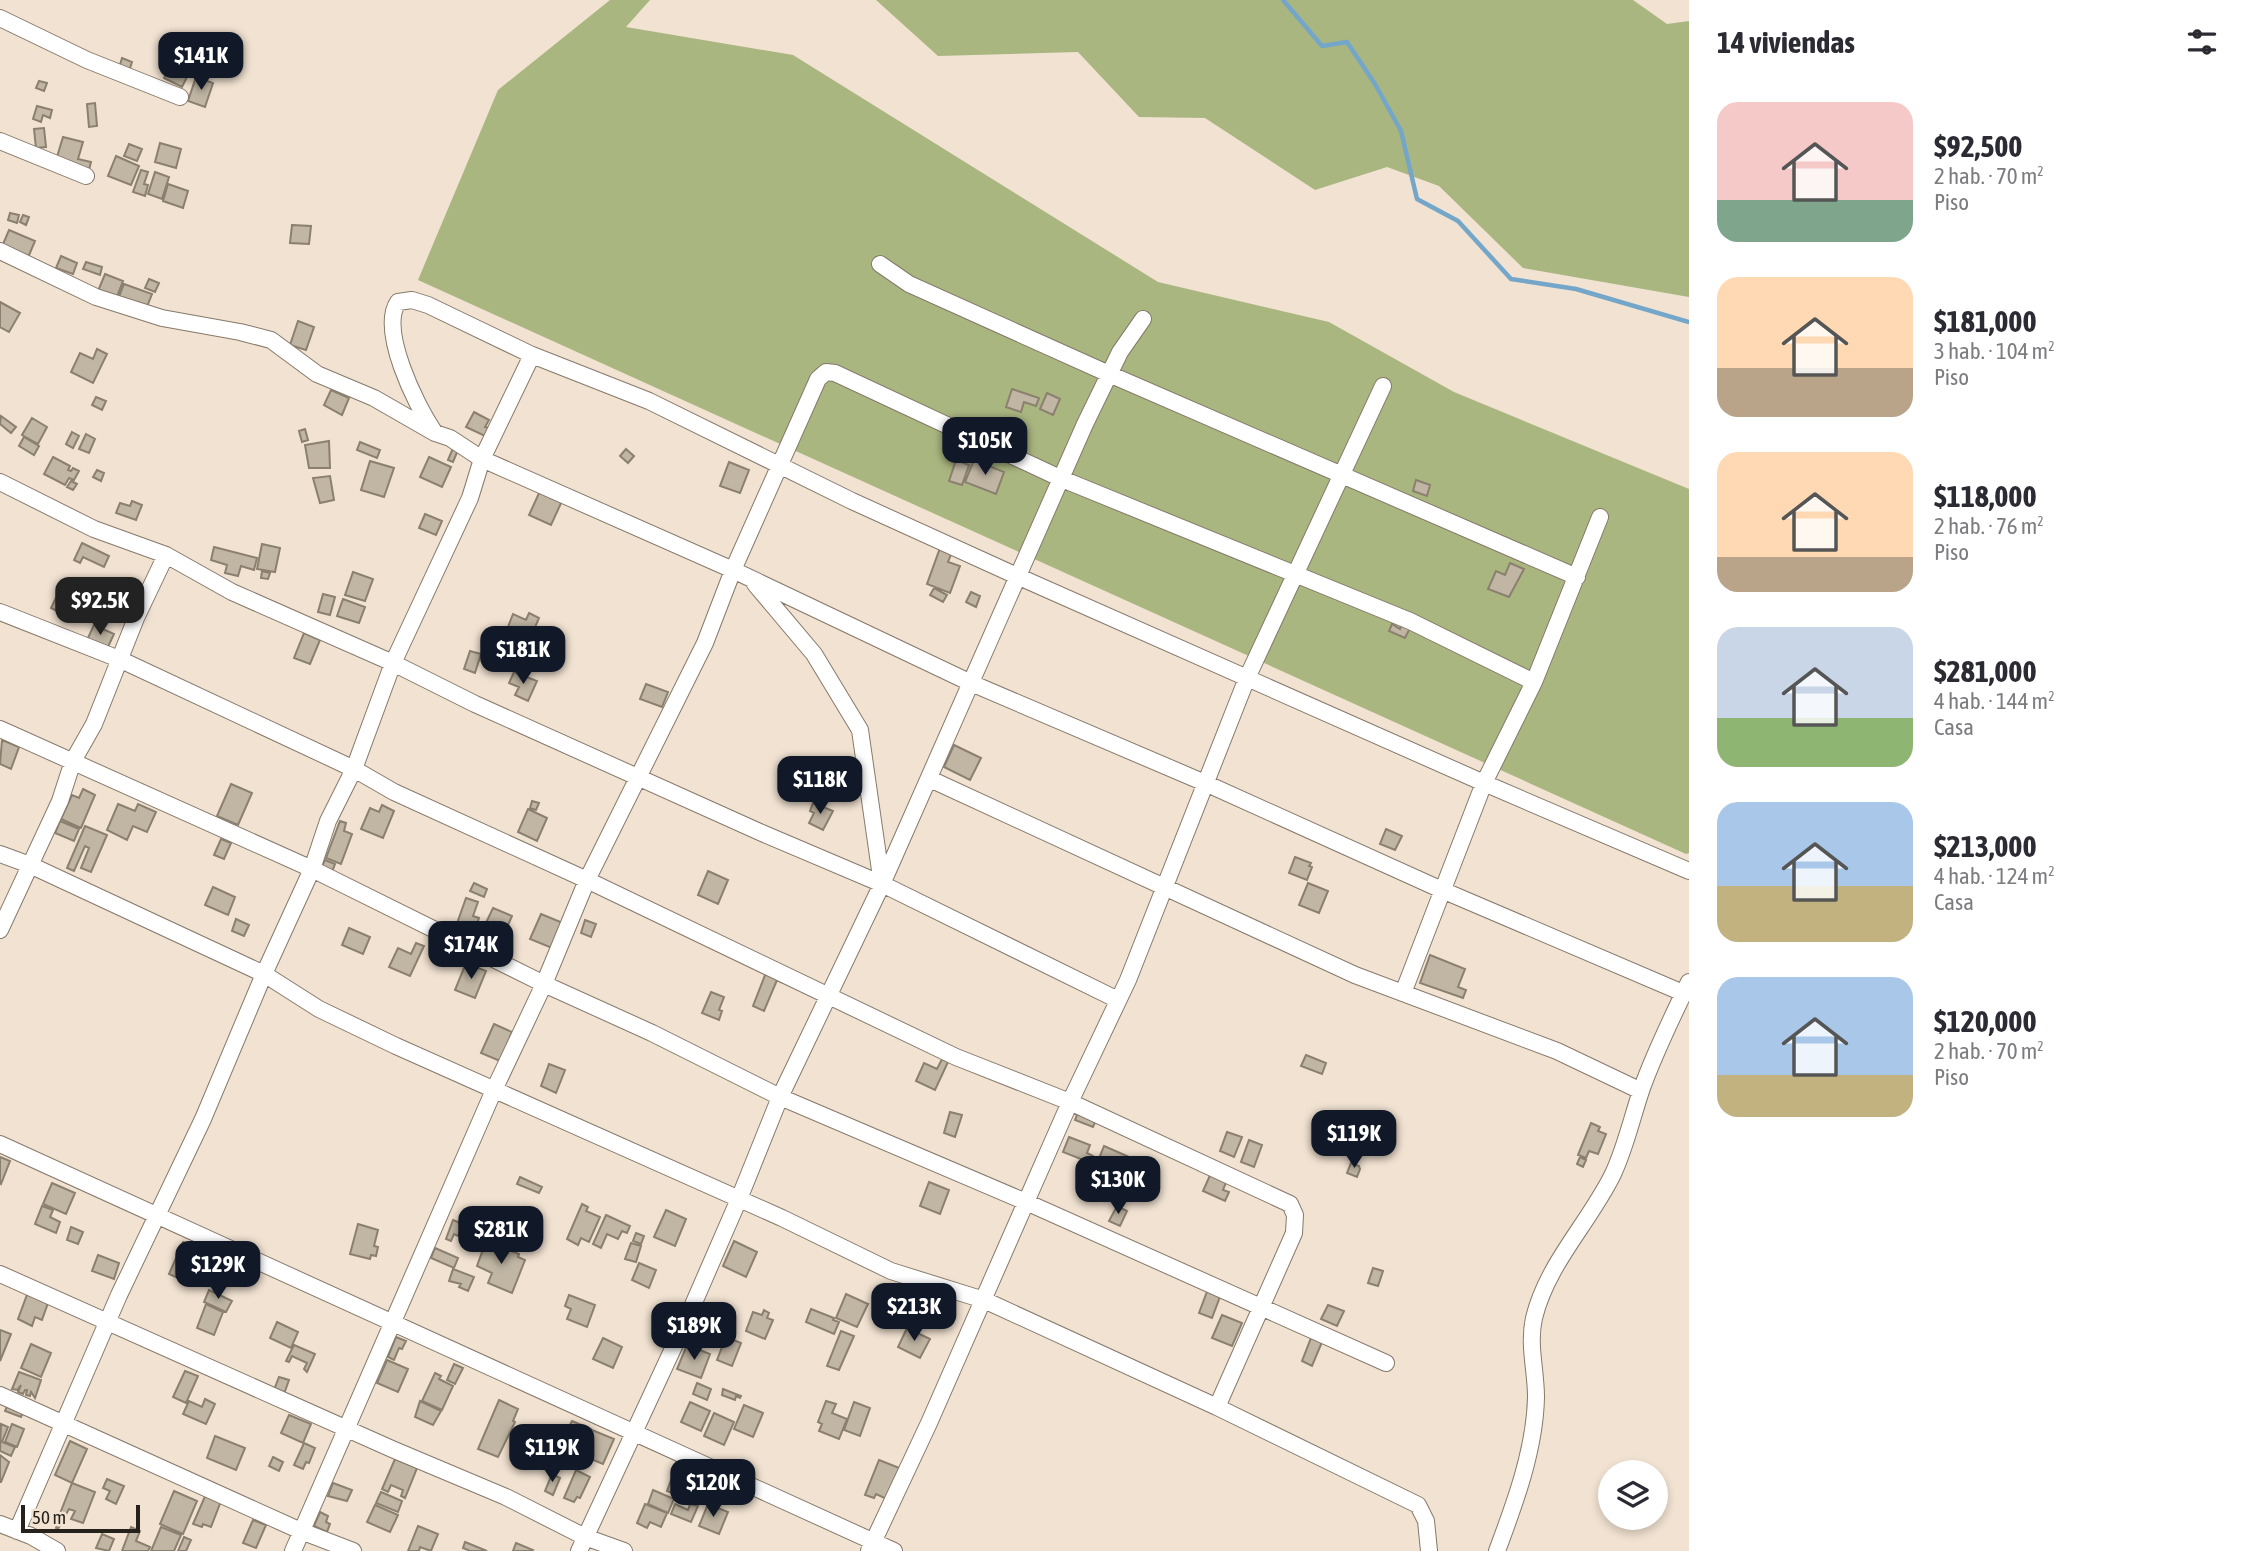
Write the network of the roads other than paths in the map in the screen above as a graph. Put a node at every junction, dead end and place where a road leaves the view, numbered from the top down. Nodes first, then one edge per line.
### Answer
1 (0, 18) edge
2 (180, 97) dead end
3 (0, 141) edge
4 (86, 176) dead end
5 (0, 251) edge
6 (880, 264) dead end
7 (1143, 319) dead end
8 (532, 355) junction
9 (1109, 374) junction
10 (1383, 386) dead end
11 (435, 433) junction
12 (482, 459) junction
13 (779, 465) junction
14 (1342, 473) junction
15 (1062, 479) junction
16 (0, 482) edge
17 (1600, 517) dead end
18 (166, 555) junction
19 (733, 570) junction
20 (1294, 574) junction
21 (1017, 576) junction
22 (1577, 577) junction
23 (749, 578) junction
24 (0, 612) edge
25 (120, 659) junction
26 (393, 663) junction
27 (1247, 678) junction
28 (1534, 682) junction
29 (971, 683) junction
30 (0, 729) edge
31 (73, 761) junction
32 (354, 769) junction
33 (639, 778) junction
34 (930, 779) junction
35 (1205, 783) junction
36 (1484, 783) junction
37 (0, 854) edge
38 (30, 865) junction
39 (312, 869) junction
40 (1689, 871) edge
41 (587, 880) junction
42 (882, 884) junction
43 (1164, 888) junction
44 (1442, 891) junction
45 (0, 930) edge
46 (264, 974) junction
47 (544, 984) junction
48 (1686, 987) edge
49 (1403, 993) junction
50 (829, 996) junction
51 (1118, 1000) junction
52 (494, 1090) junction
53 (1641, 1091) junction
54 (780, 1097) junction
55 (1070, 1102) junction
56 (0, 1144) edge
57 (740, 1199) junction
58 (1026, 1202) junction
59 (157, 1217) junction
60 (0, 1274) edge
61 (984, 1300) junction
62 (1261, 1308) junction
63 (393, 1322) junction
64 (108, 1324) junction
65 (1386, 1363) dead end
66 (0, 1395) edge
67 (1217, 1407) junction
68 (64, 1423) junction
69 (346, 1428) junction
70 (635, 1432) junction
71 (0, 1524) edge
72 (17, 1531) junction
73 (301, 1531) junction
74 (582, 1544) edge
75 (872, 1546) edge
76 (57, 1551) edge
77 (293, 1551) edge
78 (353, 1551) edge
79 (624, 1551) edge
80 (894, 1551) edge
81 (1429, 1551) edge
82 (1497, 1551) edge

1 - 2 street
3 - 4 street
5 - 11 street
6 - 9 street
7 - 9 street
8 - 11 street
8 - 12 street
8 - 13 street
9 - 14 street
9 - 15 street
10 - 14 street
11 - 12 street
12 - 19 street
12 - 26 street
13 - 15 street
13 - 19 street
13 - 21 street
14 - 20 street
14 - 22 street
15 - 20 street
15 - 21 street
16 - 18 street
17 - 22 street
18 - 25 street
18 - 26 street
19 - 23 street
19 - 33 street
20 - 27 street
20 - 28 street
21 - 27 street
21 - 29 street
22 - 28 street
23 - 29 street
23 - 42 street
24 - 25 street
25 - 31 street
25 - 32 street
26 - 32 street
26 - 33 street
27 - 35 street
27 - 36 street
28 - 36 street
29 - 34 street
29 - 35 street
30 - 31 street
31 - 38 street
31 - 39 street
32 - 39 street
32 - 41 street
33 - 41 street
33 - 42 street
34 - 42 street
34 - 43 street
35 - 43 street
35 - 44 street
36 - 40 street
36 - 44 street
37 - 38 street
38 - 45 street
38 - 46 street
39 - 46 street
39 - 47 street
41 - 47 street
41 - 50 street
42 - 50 street
42 - 51 street
43 - 49 street
43 - 51 street
44 - 48 street
44 - 49 street
46 - 52 street
46 - 59 street
47 - 52 street
47 - 54 street
48 - 53 street
49 - 53 street
50 - 54 street
50 - 55 street
51 - 55 street
52 - 57 street
52 - 63 street
53 - 82 street
54 - 57 street
54 - 58 street
55 - 58 street
55 - 62 street
56 - 59 street
57 - 61 street
57 - 70 street
58 - 61 street
58 - 62 street
59 - 63 street
59 - 64 street
60 - 64 street
61 - 67 street
61 - 75 street
62 - 65 street
62 - 67 street
63 - 69 street
63 - 70 street
64 - 68 street
64 - 69 street
66 - 68 street
67 - 81 street
68 - 72 street
68 - 73 street
69 - 73 street
69 - 74 street
70 - 74 street
70 - 75 street
71 - 72 street
72 - 76 street
73 - 77 street
73 - 78 street
74 - 79 street
75 - 80 street

